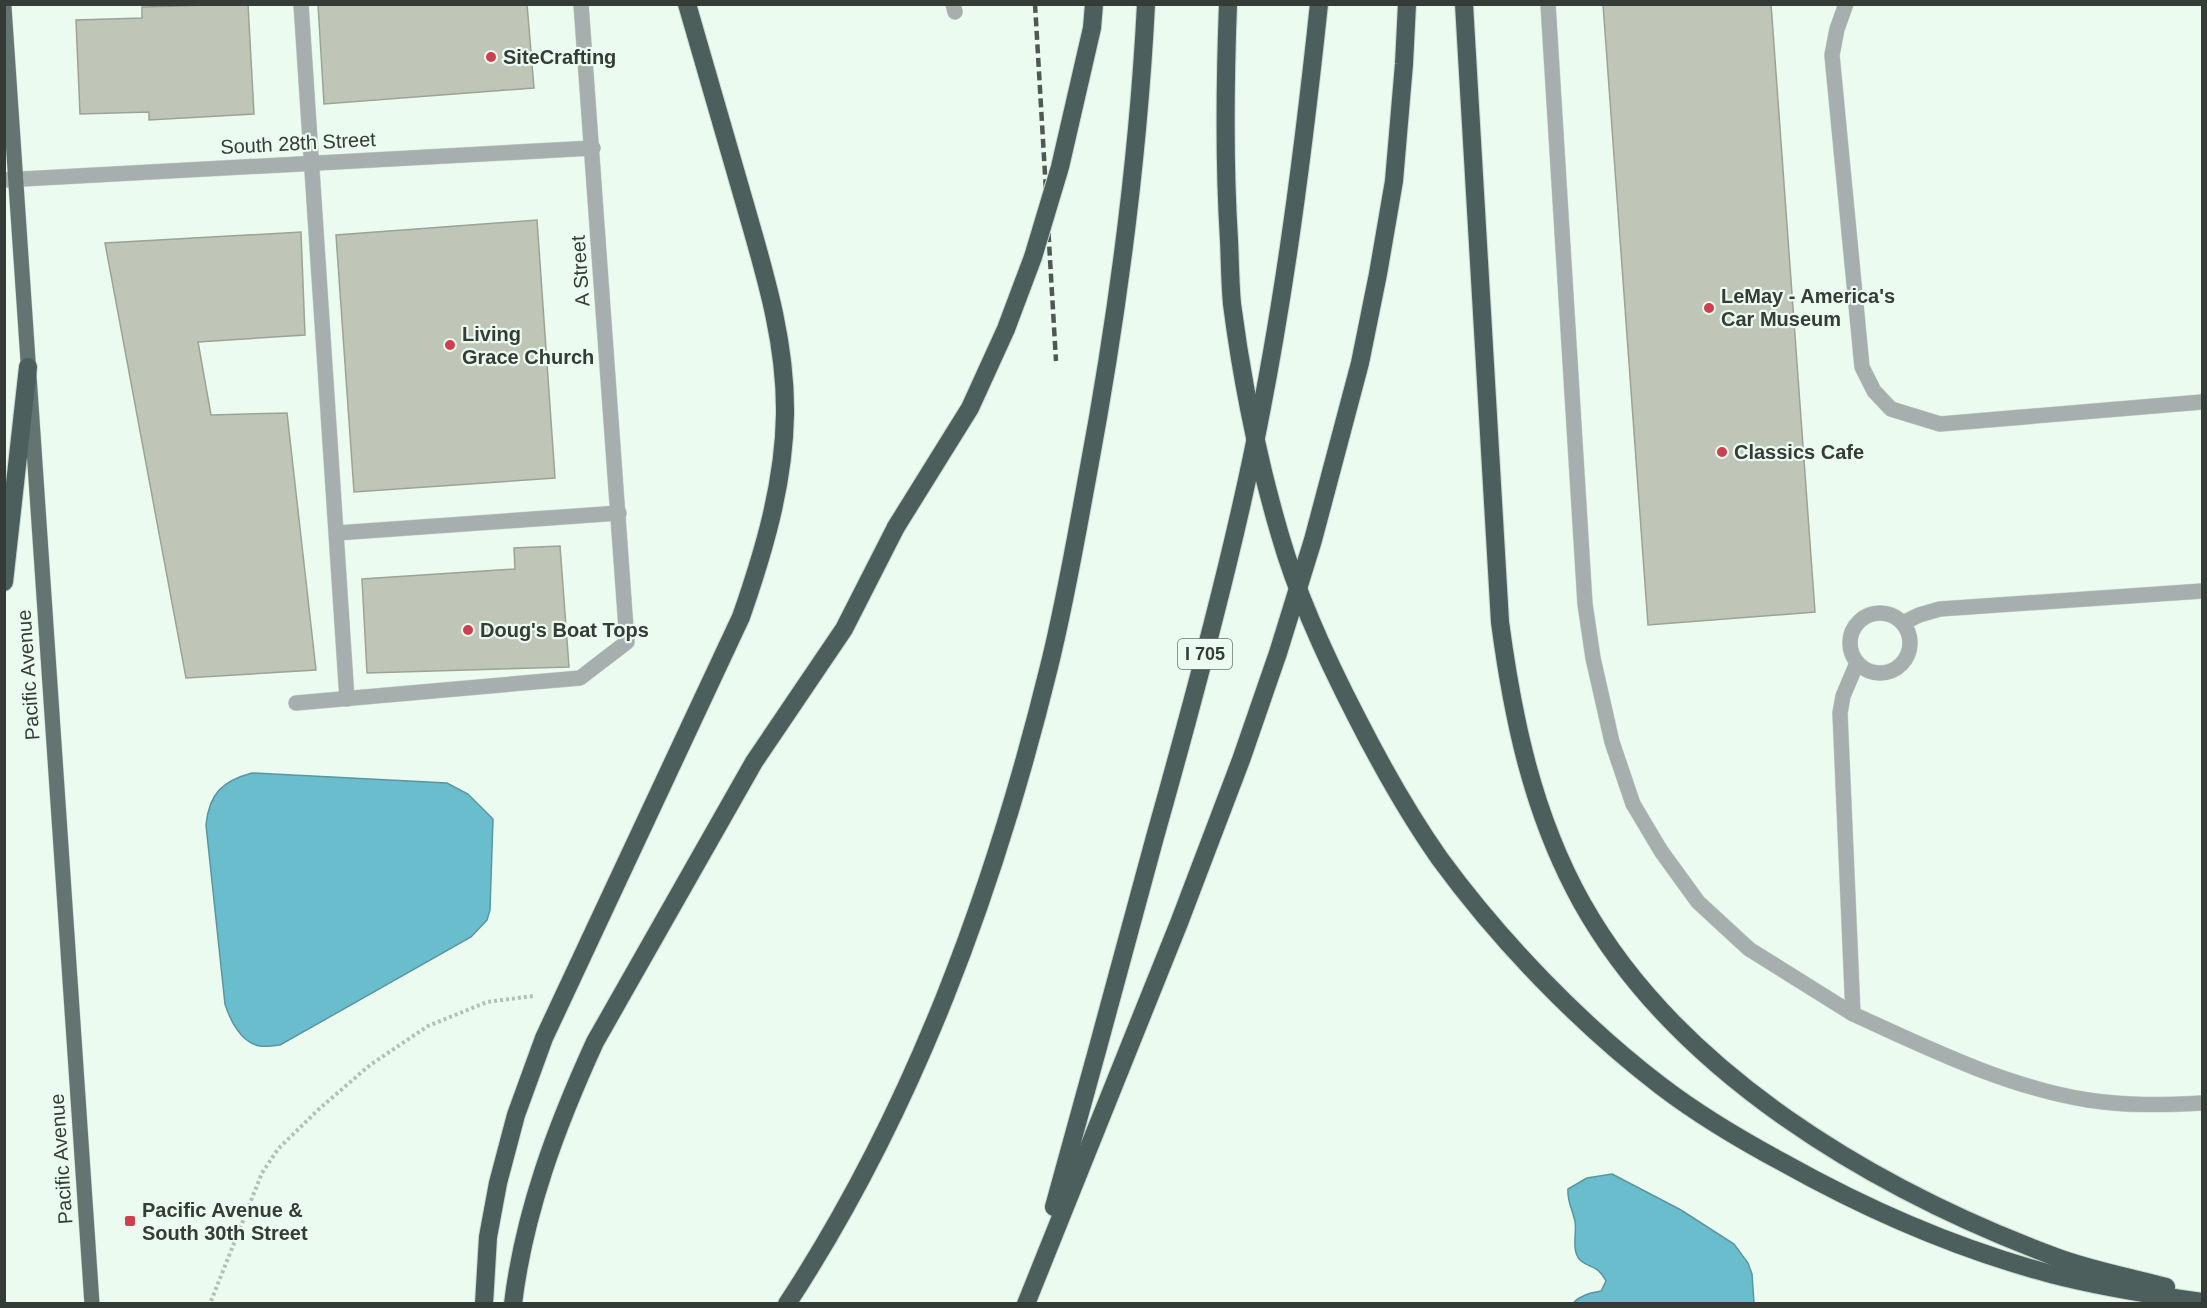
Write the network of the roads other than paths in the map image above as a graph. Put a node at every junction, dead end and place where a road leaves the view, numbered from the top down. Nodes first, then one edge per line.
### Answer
1 (301, 4) edge
2 (581, 4) edge
3 (687, 4) edge
4 (1094, 4) edge
5 (1146, 4) edge
6 (1228, 4) edge
7 (1319, 4) edge
8 (1407, 4) edge
9 (1464, 4) edge
10 (1548, 4) edge
11 (1846, 4) edge
12 (4, 7) edge
13 (593, 148) junction
14 (311, 164) junction
15 (10, 180) edge
16 (28, 367) junction
17 (2202, 402) edge
18 (619, 513) junction
19 (337, 533) junction
20 (4, 582) edge
21 (2202, 591) edge
22 (1903, 623) junction
23 (1857, 663) junction
24 (347, 699) junction
25 (296, 703) dead end
26 (1853, 1014) junction
27 (2202, 1103) edge
28 (1029, 1297) edge
29 (2202, 1297) edge
30 (2202, 1302) edge
31 (92, 1304) edge
32 (484, 1304) edge
33 (513, 1304) edge
34 (787, 1304) edge

1 - 14 street
2 - 13 street, A Street
3 - 32 highway
4 - 33 highway, bridge
5 - 34 highway
6 - 30 highway
7 - 28 highway, I 705
8 - 28 highway
9 - 29 highway
10 - 26 street
11 - 17 street
12 - 15 main road, Pacific Avenue
13 - 14 street, South 28th Street
13 - 18 street, A Street
14 - 15 street, South 28th Street
14 - 19 street
15 - 16 main road, Pacific Avenue
16 - 20 highway
16 - 31 main road, Pacific Avenue
18 - 19 street
18 - 24 street, A Street
19 - 24 street
21 - 22 street
22 - 23 street
22 - 23 street
23 - 26 street
24 - 25 street
26 - 27 street

